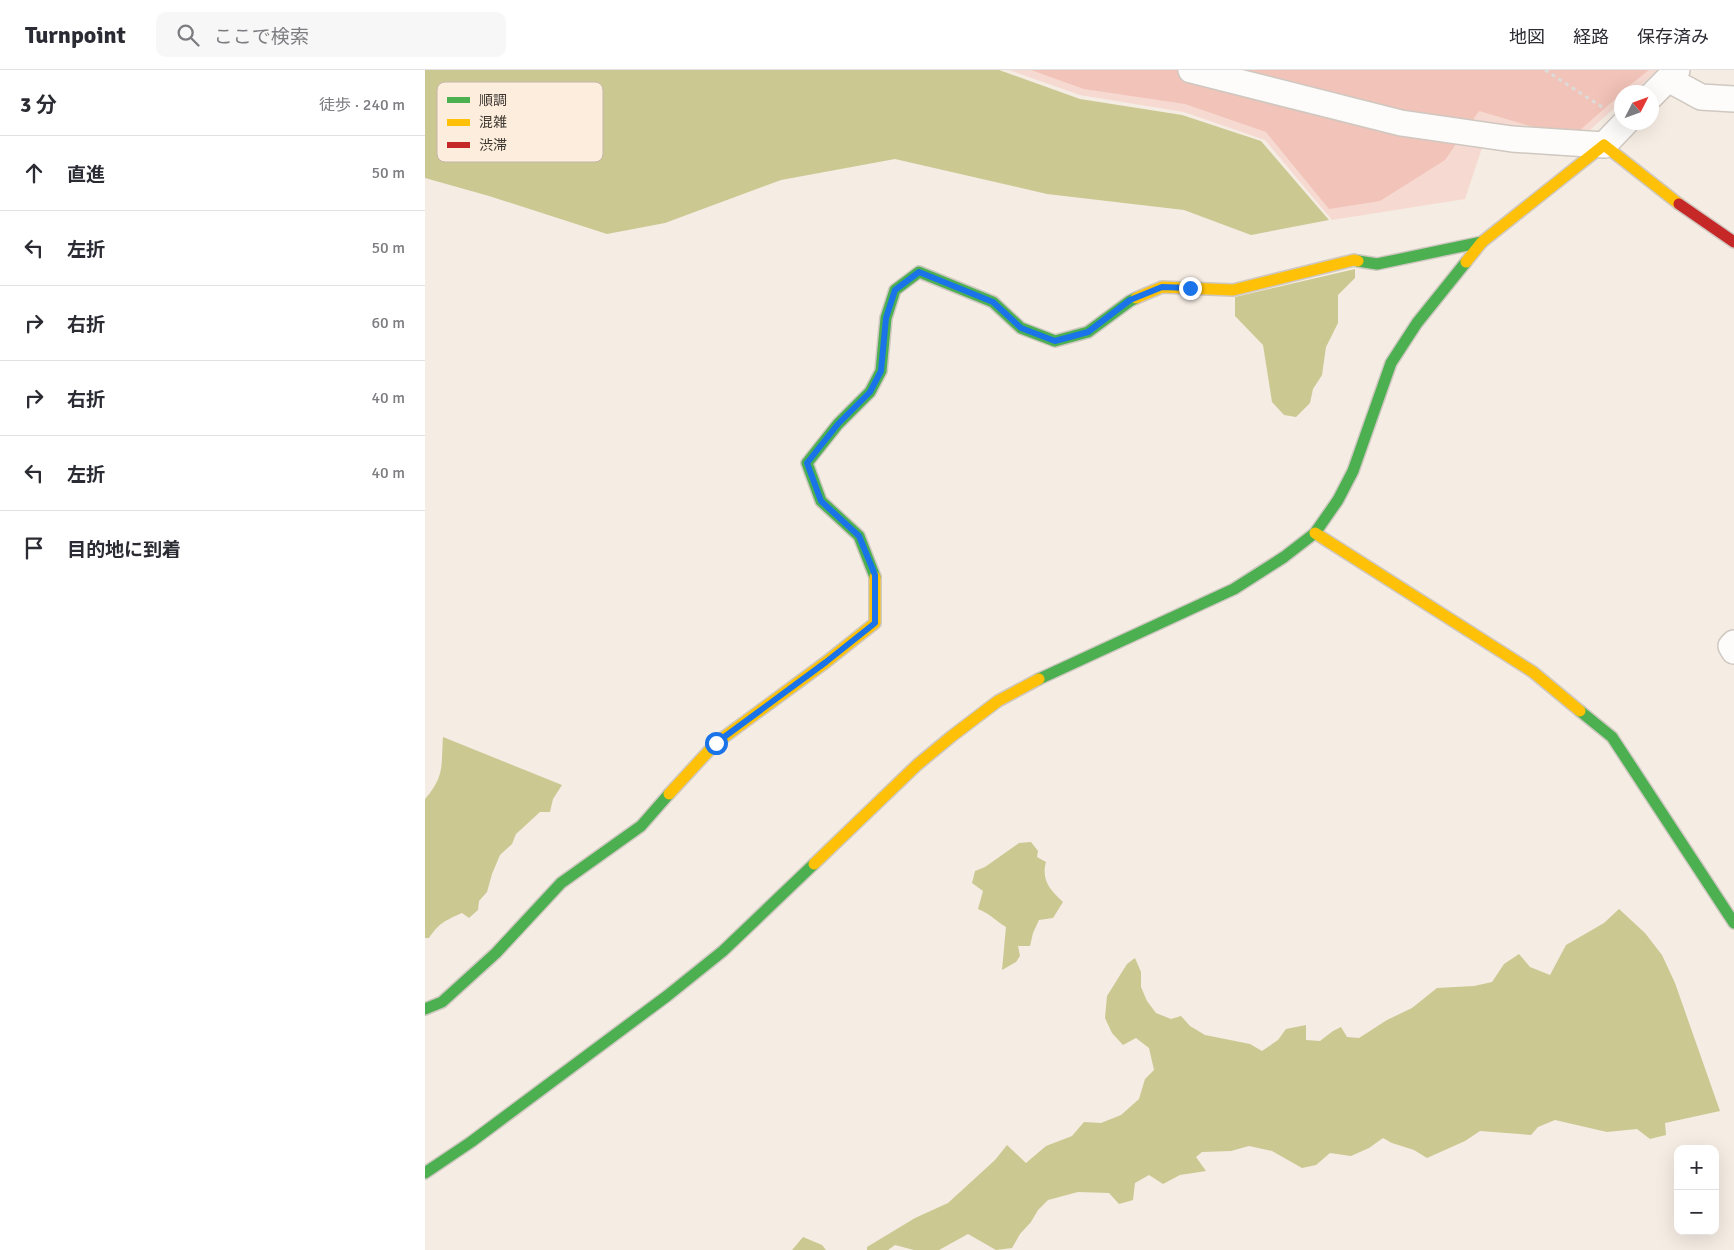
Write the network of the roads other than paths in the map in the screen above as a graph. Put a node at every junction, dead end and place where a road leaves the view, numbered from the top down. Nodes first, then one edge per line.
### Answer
1 (1191, 70) edge
2 (1666, 82) edge
3 (1734, 99) edge
4 (1614, 121) edge
5 (1604, 145) junction
6 (1482, 242) junction
7 (1734, 242) edge
8 (1315, 533) junction
9 (1734, 643) edge
10 (1734, 651) edge
11 (1733, 919) edge
12 (425, 1009) edge
13 (425, 1173) edge

1 - 5 street
2 - 3 street
4 - 5 street
5 - 6 street
5 - 7 street
6 - 8 street
6 - 12 street
8 - 11 street
8 - 13 street
9 - 10 street

